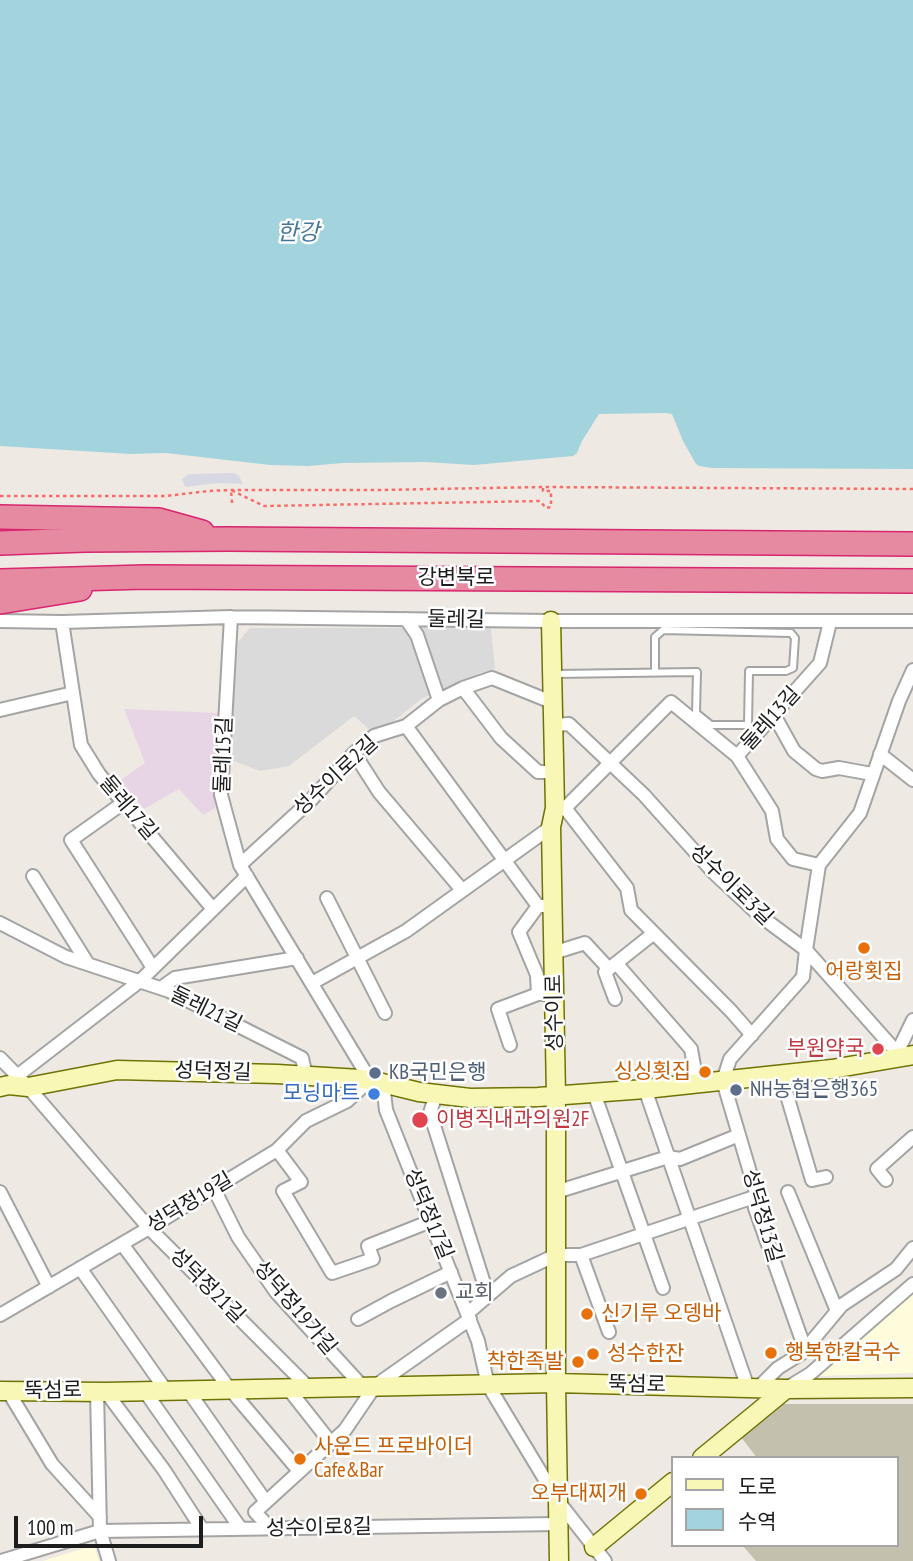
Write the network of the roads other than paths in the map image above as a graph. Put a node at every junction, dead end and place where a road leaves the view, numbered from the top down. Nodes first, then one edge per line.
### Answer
1 (0, 517) edge
2 (228, 539) junction
3 (0, 543) edge
4 (913, 544) edge
5 (145, 577) junction
6 (0, 581) edge
7 (913, 581) edge
8 (0, 602) edge
9 (231, 617) junction
10 (406, 619) junction
11 (0, 621) edge
12 (551, 621) junction
13 (913, 621) edge
14 (62, 622) junction
15 (830, 622) junction
16 (913, 670) edge
17 (655, 672) junction
18 (553, 674) junction
19 (463, 688) junction
20 (73, 693) junction
21 (439, 699) junction
22 (554, 703) junction
23 (0, 709) edge
24 (774, 715) junction
25 (554, 725) junction
26 (406, 726) junction
27 (354, 753) junction
28 (880, 754) junction
29 (737, 756) junction
30 (610, 763) junction
31 (555, 772) junction
32 (873, 774) junction
33 (913, 780) edge
34 (123, 803) junction
35 (560, 808) junction
36 (551, 827) junction
37 (504, 860) junction
38 (240, 864) junction
39 (819, 865) junction
40 (33, 876) dead end
41 (247, 876) junction
42 (462, 890) junction
43 (327, 898) dead end
44 (546, 906) junction
45 (213, 909) junction
46 (0, 923) edge
47 (654, 933) junction
48 (806, 950) junction
49 (553, 953) junction
50 (297, 958) junction
51 (356, 958) junction
52 (88, 964) junction
53 (612, 966) junction
54 (153, 968) junction
55 (140, 981) junction
56 (312, 982) junction
57 (161, 988) junction
58 (546, 994) junction
59 (615, 999) dead end
60 (385, 1013) dead end
61 (913, 1020) edge
62 (752, 1035) junction
63 (510, 1045) dead end
64 (904, 1055) edge
65 (0, 1058) edge
66 (781, 1075) junction
67 (306, 1076) junction
68 (377, 1081) junction
69 (723, 1081) junction
70 (23, 1082) junction
71 (697, 1083) junction
72 (0, 1087) edge
73 (645, 1089) junction
74 (594, 1093) junction
75 (436, 1094) junction
76 (556, 1096) junction
77 (739, 1135) junction
78 (913, 1137) edge
79 (277, 1150) junction
80 (668, 1157) junction
81 (622, 1172) junction
82 (826, 1177) dead end
83 (886, 1180) dead end
84 (214, 1189) junction
85 (0, 1192) edge
86 (556, 1192) junction
87 (788, 1192) dead end
88 (757, 1196) junction
89 (690, 1219) junction
90 (430, 1221) junction
91 (149, 1228) junction
92 (644, 1234) junction
93 (122, 1244) junction
94 (913, 1248) edge
95 (556, 1255) junction
96 (581, 1255) junction
97 (80, 1268) junction
98 (451, 1272) junction
99 (913, 1284) edge
100 (49, 1287) junction
101 (663, 1288) dead end
102 (488, 1296) junction
103 (837, 1311) junction
104 (0, 1315) edge
105 (469, 1316) junction
106 (358, 1320) dead end
107 (610, 1332) dead end
108 (805, 1349) junction
109 (556, 1383) junction
110 (488, 1385) junction
111 (368, 1386) junction
112 (286, 1387) junction
113 (308, 1387) junction
114 (229, 1388) junction
115 (753, 1388) junction
116 (913, 1388) edge
117 (165, 1389) junction
118 (187, 1389) junction
119 (786, 1389) junction
120 (144, 1390) junction
121 (4, 1391) edge
122 (102, 1391) junction
123 (331, 1443) junction
124 (704, 1456) edge
125 (299, 1471) junction
126 (671, 1484) edge
127 (558, 1501) junction
128 (266, 1502) junction
129 (100, 1517) junction
130 (558, 1524) junction
131 (270, 1528) junction
132 (202, 1529) junction
133 (241, 1529) junction
134 (100, 1531) junction
135 (600, 1554) edge
136 (1, 1561) edge
137 (109, 1561) edge
138 (559, 1561) edge

1 - 2 highway
2 - 3 highway, 강변북로
2 - 4 highway, 강변북로
5 - 6 highway, 강변북로
5 - 7 highway, 강변북로
5 - 8 highway
9 - 10 street, 둘레길
9 - 14 street, 둘레길
9 - 38 street, 둘레15길
10 - 12 street, 둘레길
10 - 21 street
11 - 14 street, 둘레길
12 - 15 street, 둘레길
12 - 18 street, 성수이로
13 - 15 street, 둘레길
14 - 20 street, 둘레17길
15 - 24 street, 둘레13길
16 - 28 street
17 - 17 lane
17 - 18 lane
18 - 22 street, 성수이로
19 - 21 street, 성수이로2길
19 - 22 street, 성수이로2길
19 - 31 street
20 - 23 street
20 - 34 street, 둘레17길
21 - 26 street, 성수이로2길
22 - 25 street, 성수이로
24 - 29 street, 둘레13길
24 - 32 street
25 - 30 street, 성수이로3길
25 - 31 street, 성수이로
26 - 27 street, 성수이로2길
26 - 37 street
27 - 38 street, 성수이로2길
27 - 42 street
28 - 32 street
28 - 33 street
29 - 30 street, 둘레13길
29 - 39 street
30 - 35 street, 둘레13길
30 - 48 street, 성수이로3길
31 - 35 street, 성수이로
32 - 39 street
34 - 45 street, 둘레17길
34 - 54 street
35 - 36 street, 성수이로
35 - 47 street
36 - 37 street
36 - 44 street, 성수이로
37 - 42 street
37 - 44 street
38 - 41 street, 둘레15길
39 - 48 street
40 - 52 street
41 - 45 street
41 - 50 street, 둘레15길
42 - 51 street
43 - 51 street
44 - 49 street, 성수이로
44 - 58 street
45 - 54 street
46 - 52 street, 둘레21길
47 - 53 street
47 - 62 street
48 - 62 street
48 - 64 street, 성수이로3길
49 - 53 street
49 - 58 street, 성수이로
50 - 56 street, 둘레15길
50 - 57 street
51 - 56 street
51 - 60 street
52 - 55 street, 둘레21길
53 - 59 street
53 - 71 street
54 - 55 street
55 - 57 street, 둘레21길
55 - 70 street
56 - 68 street, 둘레15길
57 - 67 street, 둘레21길
58 - 63 street
58 - 76 street, 성수이로
61 - 64 street
62 - 69 street
64 - 66 street, 성덕정길
65 - 70 street, 성덕정21길
66 - 69 street, 성덕정길
66 - 82 street
67 - 68 street, 성덕정길
67 - 70 street, 성덕정길
68 - 75 street, 성덕정길
68 - 79 street, 성덕정19길
68 - 90 street, 성덕정17길
69 - 71 street, 성덕정길
69 - 77 street, 성덕정13길
70 - 72 street, 성덕정길
70 - 91 street, 성덕정21길
71 - 73 street, 성덕정길
73 - 74 street, 성덕정길
73 - 80 street
74 - 76 street, 성덕정길
74 - 81 street
75 - 76 street, 성덕정길
75 - 102 street
76 - 86 street, 성수이로
77 - 80 street
77 - 88 street, 성덕정13길
78 - 83 street
79 - 84 street, 성덕정19길
79 - 90 street
80 - 81 street
80 - 89 street
81 - 86 street
81 - 92 street
84 - 91 street, 성덕정19길
84 - 111 street, 성덕정19가길
85 - 100 street
86 - 95 street, 성수이로
87 - 103 street
88 - 89 street
88 - 108 street, 성덕정13길
89 - 92 street
89 - 115 street
90 - 98 street, 성덕정17길
91 - 93 street, 성덕정19길
91 - 113 street, 성덕정21길
92 - 96 street
92 - 101 street
93 - 97 street, 성덕정19길
93 - 114 street
94 - 103 street
95 - 96 street
95 - 102 street
95 - 109 street, 성수이로
96 - 107 street
97 - 100 street, 성덕정19길
97 - 117 street
98 - 105 street, 성덕정17길
98 - 106 street
99 - 119 street
100 - 104 street, 성덕정19길
102 - 105 street
103 - 108 street
105 - 110 street, 성덕정17길
105 - 111 street
108 - 115 street
109 - 110 street, 뚝섬로
109 - 115 street, 뚝섬로
109 - 127 street, 성수이로
110 - 111 street, 뚝섬로
110 - 127 street
111 - 113 street, 뚝섬로
111 - 123 street
112 - 113 street, 뚝섬로
112 - 114 street, 뚝섬로
112 - 123 street
114 - 118 street, 뚝섬로
114 - 125 street
115 - 119 street, 뚝섬로
116 - 119 street, 뚝섬로
117 - 118 street, 뚝섬로
117 - 120 street, 뚝섬로
118 - 128 street
119 - 124 street
120 - 122 street, 뚝섬로
120 - 133 street
121 - 122 street, 뚝섬로
121 - 129 street
122 - 129 street
122 - 132 street, 뚝섬로
123 - 125 street
125 - 128 street
126 - 135 street
127 - 130 street, 성수이로
127 - 135 street
128 - 131 street
129 - 134 street
130 - 131 street, 성수이로8길
130 - 138 street, 성수이로
131 - 133 street, 성수이로8길
132 - 133 street, 성수이로8길
132 - 134 street, 성수이로8길
134 - 136 street, 성수이로8길
134 - 137 street

